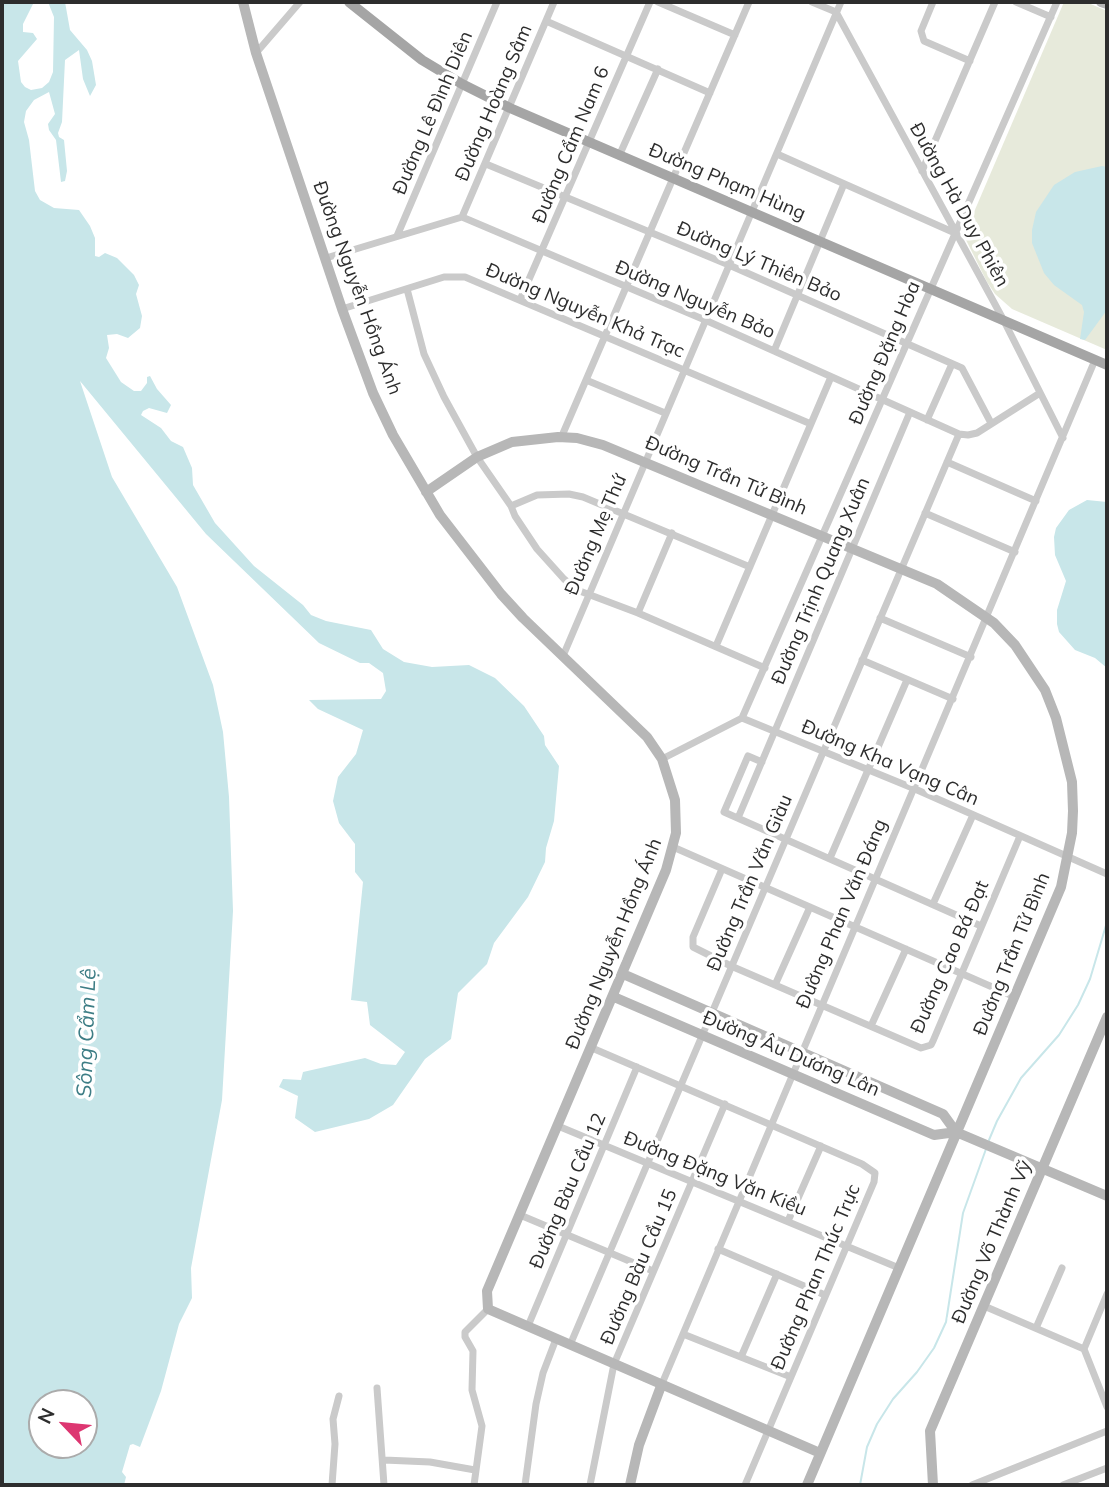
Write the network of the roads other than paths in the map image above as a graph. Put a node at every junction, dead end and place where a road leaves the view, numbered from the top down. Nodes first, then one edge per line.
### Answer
1 (243, 2) edge
2 (300, 2) edge
3 (349, 2) edge
4 (497, 2) edge
5 (554, 2) edge
6 (650, 2) edge
7 (658, 2) edge
8 (750, 2) edge
9 (812, 2) edge
10 (841, 2) edge
11 (933, 2) edge
12 (995, 2) edge
13 (1016, 2) edge
14 (1057, 2) edge
15 (1101, 2) edge
16 (1107, 4) edge
17 (836, 12) junction
18 (1051, 17) junction
19 (546, 21) junction
20 (735, 35) junction
21 (256, 53) junction
22 (626, 56) junction
23 (970, 61) junction
24 (658, 69) junction
25 (462, 84) junction
26 (710, 93) junction
27 (510, 108) junction
28 (589, 143) junction
29 (777, 154) junction
30 (619, 156) junction
31 (486, 164) junction
32 (922, 171) junction
33 (673, 179) junction
34 (844, 184) junction
35 (565, 197) junction
36 (753, 211) junction
37 (462, 217) junction
38 (650, 232) junction
39 (955, 233) junction
40 (397, 236) junction
41 (820, 240) junction
42 (542, 251) junction
43 (326, 258) junction
44 (729, 265) junction
45 (626, 287) junction
46 (930, 288) junction
47 (407, 289) junction
48 (797, 295) junction
49 (520, 300) junction
50 (342, 309) junction
51 (1003, 319) junction
52 (705, 320) junction
53 (605, 337) junction
54 (906, 343) junction
55 (774, 351) junction
56 (1095, 360) junction
57 (952, 364) junction
58 (1107, 365) edge
59 (683, 370) junction
60 (831, 377) junction
61 (586, 380) junction
62 (1040, 393) junction
63 (882, 400) junction
64 (910, 412) junction
65 (665, 413) junction
66 (928, 420) junction
67 (991, 423) junction
68 (811, 425) junction
69 (959, 434) junction
70 (561, 438) junction
71 (1063, 438) junction
72 (477, 457) junction
73 (645, 461) junction
74 (947, 462) junction
75 (426, 492) junction
76 (1036, 500) junction
77 (511, 506) junction
78 (623, 512) junction
79 (925, 513) junction
80 (773, 515) junction
81 (672, 533) junction
82 (823, 536) junction
83 (852, 548) junction
84 (1015, 552) junction
85 (751, 567) junction
86 (901, 568) junction
87 (588, 595) junction
88 (638, 613) junction
89 (880, 618) junction
90 (987, 618) junction
91 (716, 646) junction
92 (562, 656) junction
93 (971, 657) junction
94 (862, 660) junction
95 (765, 668) junction
96 (907, 680) junction
97 (953, 699) junction
98 (742, 718) junction
99 (775, 731) junction
100 (823, 751) junction
101 (662, 759) junction
102 (762, 762) junction
103 (868, 770) junction
104 (915, 789) junction
105 (972, 814) junction
106 (738, 818) junction
107 (1020, 836) junction
108 (786, 839) junction
109 (673, 848) junction
110 (1068, 857) junction
111 (830, 858) junction
112 (722, 869) junction
113 (1107, 874) edge
114 (876, 878) junction
115 (765, 887) junction
116 (933, 904) junction
117 (810, 907) junction
118 (981, 926) junction
119 (856, 927) junction
120 (906, 949) junction
121 (731, 966) junction
122 (961, 973) junction
123 (624, 974) junction
124 (775, 985) junction
125 (614, 997) junction
126 (1015, 997) junction
127 (822, 1006) junction
128 (712, 1013) junction
129 (1107, 1017) edge
130 (871, 1026) junction
131 (1104, 1034) edge
132 (702, 1035) junction
133 (592, 1048) junction
134 (802, 1052) junction
135 (637, 1068) junction
136 (793, 1074) junction
137 (681, 1085) junction
138 (725, 1104) junction
139 (771, 1124) junction
140 (558, 1126) junction
141 (956, 1132) junction
142 (604, 1145) junction
143 (821, 1146) junction
144 (647, 1163) junction
145 (1043, 1169) junction
146 (693, 1182) junction
147 (1107, 1196) edge
148 (739, 1200) junction
149 (520, 1215) junction
150 (789, 1221) junction
151 (566, 1235) junction
152 (846, 1245) junction
153 (718, 1249) junction
154 (609, 1253) junction
155 (899, 1268) junction
156 (1062, 1268) dead end
157 (653, 1271) junction
158 (777, 1274) junction
159 (1107, 1294) edge
160 (825, 1295) junction
161 (984, 1306) junction
162 (488, 1309) junction
163 (528, 1326) junction
164 (1035, 1328) junction
165 (682, 1334) junction
166 (556, 1339) junction
167 (570, 1345) junction
168 (1084, 1349) junction
169 (741, 1357) junction
170 (614, 1364) junction
171 (791, 1377) junction
172 (661, 1386) junction
173 (377, 1388) dead end
174 (339, 1396) dead end
175 (1107, 1407) edge
176 (768, 1431) junction
177 (1107, 1431) edge
178 (820, 1453) junction
179 (384, 1460) junction
180 (1107, 1468) edge
181 (474, 1470) junction
182 (332, 1485) edge
183 (384, 1485) edge
184 (474, 1485) edge
185 (525, 1485) edge
186 (590, 1485) edge
187 (630, 1485) edge
188 (745, 1485) edge
189 (807, 1485) edge
190 (933, 1485) edge
191 (972, 1485) edge
192 (1063, 1485) edge

1 - 21 street, Đường Nguyễn Hồng Ánh
2 - 21 street
3 - 25 main road, Đường Phạm Hùng
4 - 25 street, Đường Lê Đình Diên
5 - 19 street, Đường Hoàng Sâm
6 - 22 street, Đường Cẩm Nam 6
7 - 20 street
8 - 20 street
9 - 17 street
10 - 17 street, Đường Mẹ Thứ
11 - 23 street
12 - 23 street
13 - 18 street
14 - 18 street, Đường Đặng Hòa
15 - 16 street
17 - 29 street, Đường Mẹ Thứ
17 - 32 street, Đường Hà Duy Phiên
18 - 39 street, Đường Đặng Hòa
19 - 22 street
19 - 27 street, Đường Hoàng Sâm
20 - 26 street
21 - 43 street, Đường Nguyễn Hồng Ánh
22 - 24 street
22 - 28 street, Đường Cẩm Nam 6
23 - 32 street
24 - 26 street
24 - 30 street
25 - 27 main road, Đường Phạm Hùng
25 - 40 street, Đường Lê Đình Diên
26 - 33 street
27 - 28 main road, Đường Phạm Hùng
27 - 31 street, Đường Hoàng Sâm
28 - 30 main road, Đường Phạm Hùng
28 - 35 street, Đường Cẩm Nam 6
29 - 34 street
29 - 36 street, Đường Mẹ Thứ
30 - 33 main road, Đường Phạm Hùng
31 - 35 street, Đường Lý Thiên Bảo
31 - 37 street, Đường Hoàng Sâm
32 - 39 street, Đường Hà Duy Phiên
33 - 36 main road, Đường Phạm Hùng
33 - 38 street
34 - 39 street
34 - 41 street
35 - 38 street, Đường Lý Thiên Bảo
35 - 42 street, Đường Cẩm Nam 6
36 - 41 main road, Đường Phạm Hùng
36 - 44 street, Đường Mẹ Thứ
37 - 40 street
37 - 42 street, Đường Nguyễn Bảo
38 - 44 street, Đường Lý Thiên Bảo
38 - 45 street
39 - 46 street, Đường Đặng Hòa
39 - 51 street, Đường Hà Duy Phiên
40 - 43 street
41 - 46 main road, Đường Phạm Hùng
41 - 48 street
42 - 45 street, Đường Nguyễn Bảo
42 - 49 street, Đường Cẩm Nam 6
43 - 50 street, Đường Nguyễn Hồng Ánh
44 - 48 street, Đường Lý Thiên Bảo
44 - 52 street, Đường Mẹ Thứ
45 - 52 street, Đường Nguyễn Bảo
45 - 53 street
46 - 51 main road, Đường Phạm Hùng
46 - 54 street, Đường Đặng Hòa
47 - 49 street, Đường Nguyễn Khả Trạc
47 - 50 street, Đường Nguyễn Khả Trạc
47 - 72 street
48 - 54 street, Đường Lý Thiên Bảo
48 - 55 street
49 - 53 street, Đường Nguyễn Khả Trạc
50 - 75 street, Đường Nguyễn Hồng Ánh
51 - 56 main road, Đường Phạm Hùng
51 - 62 street, Đường Hà Duy Phiên
52 - 55 street, Đường Nguyễn Bảo
52 - 59 street, Đường Mẹ Thứ
53 - 59 street, Đường Nguyễn Khả Trạc
53 - 61 street
54 - 57 street, Đường Lý Thiên Bảo
54 - 63 street, Đường Đặng Hòa
55 - 60 street, Đường Nguyễn Bảo
56 - 58 main road, Đường Phạm Hùng
56 - 71 street, Đường Phan Văn Đáng
57 - 66 street
57 - 67 street, Đường Lý Thiên Bảo
59 - 65 street, Đường Mẹ Thứ
59 - 68 street, Đường Nguyễn Khả Trạc
60 - 63 street, Đường Nguyễn Bảo
60 - 68 street
61 - 65 street
61 - 70 street
62 - 67 street
62 - 71 street, Đường Hà Duy Phiên
63 - 64 street, Đường Nguyễn Bảo
63 - 82 street, Đường Đặng Hòa
64 - 66 street, Đường Nguyễn Bảo
64 - 83 street, Đường Trịnh Quang Xuân
65 - 73 street, Đường Mẹ Thứ
66 - 69 street, Đường Nguyễn Bảo
67 - 69 street
68 - 80 street
69 - 74 street, Đường Trần Văn Giàu
70 - 72 street, Đường Trần Tử Bình
70 - 73 street, Đường Trần Tử Bình
71 - 76 street, Đường Phan Văn Đáng
72 - 75 street, Đường Trần Tử Bình
72 - 77 street
73 - 78 street, Đường Mẹ Thứ
73 - 80 street, Đường Trần Tử Bình
74 - 76 street
74 - 79 street, Đường Trần Văn Giàu
75 - 92 street, Đường Nguyễn Hồng Ánh
76 - 84 street, Đường Phan Văn Đáng
77 - 78 street
77 - 87 street
78 - 81 street
78 - 87 street, Đường Mẹ Thứ
79 - 84 street
79 - 86 street, Đường Trần Văn Giàu
80 - 82 street, Đường Trần Tử Bình
80 - 85 street
81 - 85 street
81 - 88 street
82 - 83 street, Đường Trần Tử Bình
82 - 95 street, Đường Đặng Hòa
83 - 86 street, Đường Trần Tử Bình
83 - 99 street, Đường Trịnh Quang Xuân
84 - 90 street, Đường Phan Văn Đáng
85 - 91 street
86 - 89 street, Đường Trần Văn Giàu
86 - 90 street, Đường Trần Tử Bình
87 - 88 street
87 - 92 street, Đường Mẹ Thứ
88 - 91 street
89 - 93 street
89 - 94 street, Đường Trần Văn Giàu
90 - 93 street, Đường Phan Văn Đáng
90 - 110 street, Đường Trần Tử Bình
91 - 95 street
92 - 101 street, Đường Nguyễn Hồng Ánh
93 - 97 street, Đường Phan Văn Đáng
94 - 96 street
94 - 100 street, Đường Trần Văn Giàu
95 - 98 street, Đường Đặng Hòa
96 - 97 street
96 - 103 street
97 - 104 street, Đường Phan Văn Đáng
98 - 99 street, Đường Kha Vạng Cân
98 - 101 street
99 - 100 street, Đường Kha Vạng Cân
99 - 102 street, Đường Trịnh Quang Xuân
100 - 103 street, Đường Kha Vạng Cân
100 - 108 street, Đường Trần Văn Giàu
101 - 109 street, Đường Nguyễn Hồng Ánh
102 - 106 street, Đường Trịnh Quang Xuân
102 - 106 street
103 - 104 street, Đường Kha Vạng Cân
103 - 111 street
104 - 105 street, Đường Kha Vạng Cân
104 - 114 street, Đường Phan Văn Đáng
105 - 107 street, Đường Kha Vạng Cân
105 - 116 street
106 - 108 street
107 - 110 street, Đường Kha Vạng Cân
107 - 118 street, Đường Cao Bá Đạt
108 - 111 street
108 - 115 street, Đường Trần Văn Giàu
109 - 112 street
109 - 123 street, Đường Nguyễn Hồng Ánh
110 - 113 street, Đường Kha Vạng Cân
110 - 126 street, Đường Trần Tử Bình
111 - 114 street
112 - 115 street
112 - 121 street, Đường Cao Bá Đạt
114 - 116 street
114 - 119 street, Đường Phan Văn Đáng
115 - 117 street
115 - 121 street, Đường Trần Văn Giàu
116 - 118 street
117 - 119 street
117 - 124 street
118 - 122 street, Đường Cao Bá Đạt
119 - 120 street
119 - 127 street, Đường Phan Văn Đáng
120 - 122 street
120 - 130 street
121 - 124 street, Đường Cao Bá Đạt
121 - 128 street, Đường Trần Văn Giàu
122 - 126 street
122 - 130 street, Đường Cao Bá Đạt
123 - 125 street, Đường Nguyễn Hồng Ánh
123 - 128 street, Đường Âu Dương Lân
124 - 127 street, Đường Cao Bá Đạt
125 - 132 street, Đường Âu Dương Lân
125 - 133 street, Đường Nguyễn Hồng Ánh
126 - 141 street, Đường Trần Tử Bình
127 - 130 street, Đường Cao Bá Đạt
127 - 134 street, Đường Phan Văn Đáng
128 - 132 street, Đường Trần Văn Giàu
128 - 134 street, Đường Âu Dương Lân
129 - 131 street, Đường Võ Thành Vỹ
131 - 145 street, Đường Võ Thành Vỹ
132 - 136 street, Đường Âu Dương Lân
132 - 137 street, Đường Trần Văn Giàu
133 - 135 street, Đường Phan Thúc Trực
133 - 140 street, Đường Nguyễn Hồng Ánh
134 - 136 street, Đường Phan Văn Đáng
134 - 141 street, Đường Âu Dương Lân
135 - 137 street, Đường Phan Thúc Trực
135 - 142 street, Đường Bàu Cầu 12
136 - 139 street, Đường Phan Văn Đáng
136 - 141 street, Đường Âu Dương Lân
137 - 138 street, Đường Phan Thúc Trực
137 - 144 street, Đường Trần Văn Giàu
138 - 139 street, Đường Phan Thúc Trực
138 - 146 street, Đường Bàu Cầu 15
139 - 143 street, Đường Phan Thúc Trực
139 - 148 street, Đường Phan Văn Đáng
140 - 142 street, Đường Đặng Văn Kiều
140 - 149 street, Đường Nguyễn Hồng Ánh
141 - 145 street, Đường Âu Dương Lân
141 - 155 street, Đường Trần Tử Bình
142 - 144 street, Đường Đặng Văn Kiều
142 - 151 street, Đường Bàu Cầu 12
143 - 150 street
143 - 152 street, Đường Phan Thúc Trực
144 - 146 street, Đường Đặng Văn Kiều
144 - 154 street, Đường Trần Văn Giàu
145 - 147 street, Đường Âu Dương Lân
145 - 161 street, Đường Võ Thành Vỹ
146 - 148 street, Đường Đặng Văn Kiều
146 - 157 street, Đường Bàu Cầu 15
148 - 150 street, Đường Đặng Văn Kiều
148 - 153 street, Đường Phan Văn Đáng
149 - 151 street
149 - 162 street, Đường Nguyễn Hồng Ánh
150 - 152 street, Đường Đặng Văn Kiều
151 - 154 street
151 - 163 street, Đường Bàu Cầu 12
152 - 155 street, Đường Đặng Văn Kiều
152 - 160 street, Đường Phan Thúc Trực
153 - 158 street
153 - 165 street, Đường Phan Văn Đáng
154 - 157 street
154 - 167 street, Đường Trần Văn Giàu
155 - 178 street, Đường Trần Tử Bình
156 - 164 street
157 - 170 street, Đường Bàu Cầu 15
158 - 160 street
158 - 169 street
159 - 168 street
160 - 171 street, Đường Phan Thúc Trực
161 - 164 street
161 - 190 street, Đường Võ Thành Vỹ
162 - 163 street
162 - 181 street
163 - 166 street
164 - 168 street
165 - 169 street
165 - 172 street, Đường Phan Văn Đáng
166 - 167 street
166 - 185 street
167 - 170 street
168 - 175 street
169 - 171 street
170 - 172 street
170 - 186 street, Đường Bàu Cầu 15
171 - 176 street, Đường Phan Thúc Trực
172 - 176 street
172 - 187 street, Đường Phan Văn Đáng
173 - 179 street
174 - 182 street
176 - 178 street
176 - 188 street, Đường Phan Thúc Trực
177 - 191 street
178 - 189 street, Đường Trần Tử Bình
179 - 181 street
179 - 183 street
180 - 192 street
181 - 184 street

